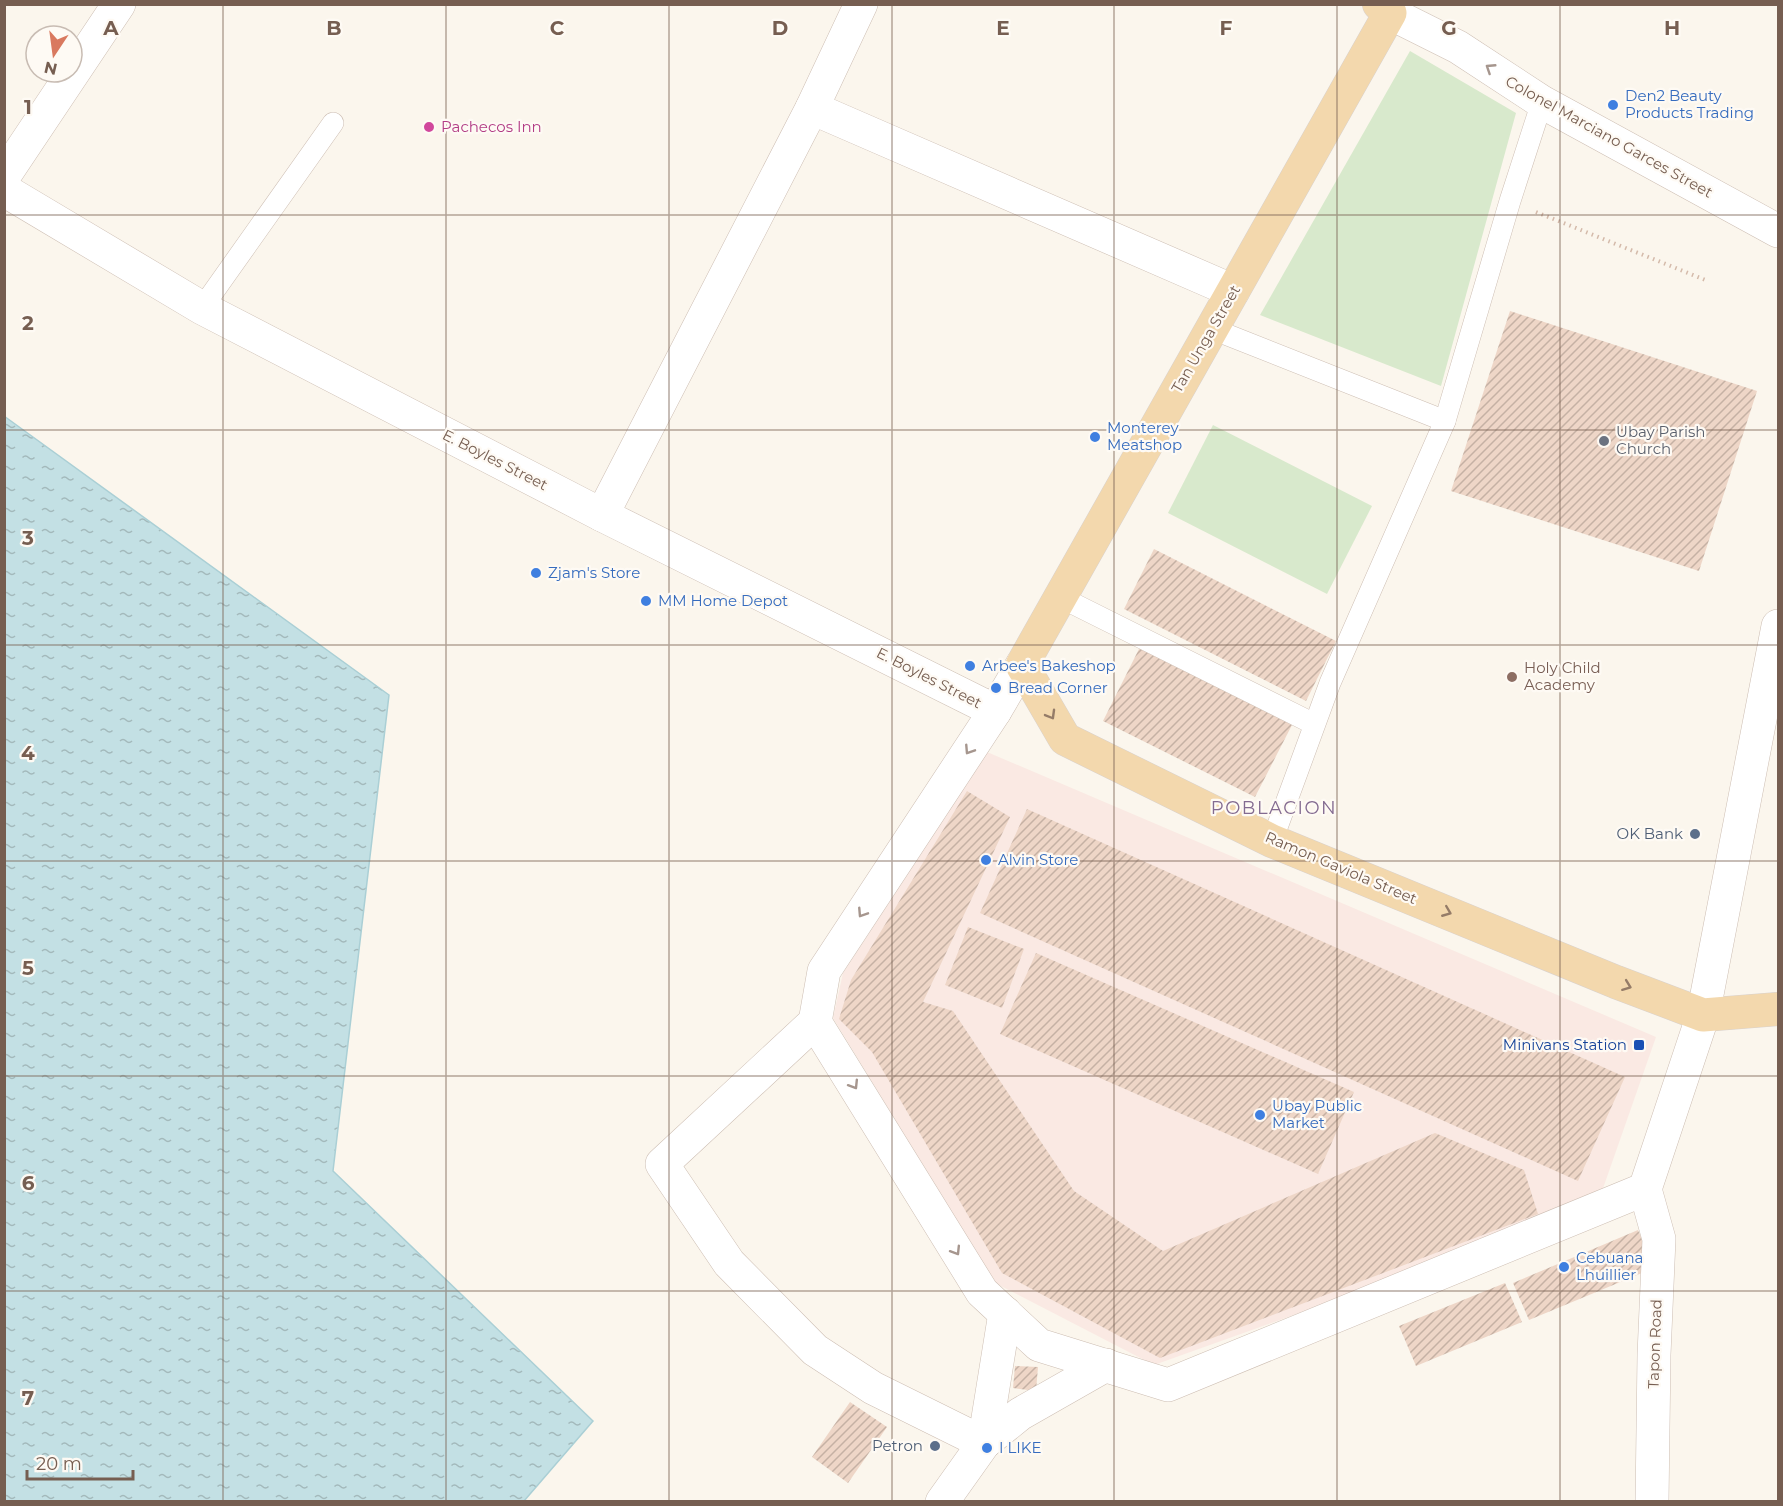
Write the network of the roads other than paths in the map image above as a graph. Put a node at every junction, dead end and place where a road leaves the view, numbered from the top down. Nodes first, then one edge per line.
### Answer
1 (119, 4) edge
2 (861, 4) edge
3 (1388, 7) edge
4 (1542, 102) junction
5 (812, 108) junction
6 (333, 123) dead end
7 (4, 176) edge
8 (4, 190) edge
9 (1779, 231) edge
10 (1233, 291) junction
11 (202, 308) junction
12 (1210, 328) junction
13 (1445, 421) junction
14 (602, 515) junction
15 (1060, 597) junction
16 (1779, 626) edge
17 (1022, 665) junction
18 (995, 711) junction
19 (1314, 724) junction
20 (1272, 841) junction
21 (1779, 1009) edge
22 (1703, 1015) junction
23 (815, 1022) junction
24 (1645, 1189) junction
25 (1005, 1313) junction
26 (1106, 1365) junction
27 (984, 1443) junction
28 (942, 1502) edge
29 (1652, 1502) edge

1 - 7 street
2 - 5 street
4 -> 3 street, Colonel Marciano Garces Street
3 - 10 main road, Tan Unga Street
4 - 9 street, Colonel Marciano Garces Street
4 - 13 lane
5 - 10 street
5 - 14 street
6 - 11 lane
8 - 11 street, E. Boyles Street
10 - 12 main road, Tan Unga Street
11 - 14 street, E. Boyles Street
12 - 13 lane
12 - 15 main road, Tan Unga Street
13 - 19 lane
14 - 18 street, E. Boyles Street
15 - 17 main road, Tan Unga Street
15 - 19 lane
16 - 22 street
17 - 18 street
17 -> 20 main road, Ramon Gaviola Street
18 -> 23 street
19 - 20 lane
20 -> 22 main road, Ramon Gaviola Street
21 - 22 main road
22 - 24 street
23 -> 25 street
23 - 27 street
24 - 26 street
24 - 29 street, Tapon Road
25 - 26 street
25 - 27 street
26 - 27 street
27 - 28 street

